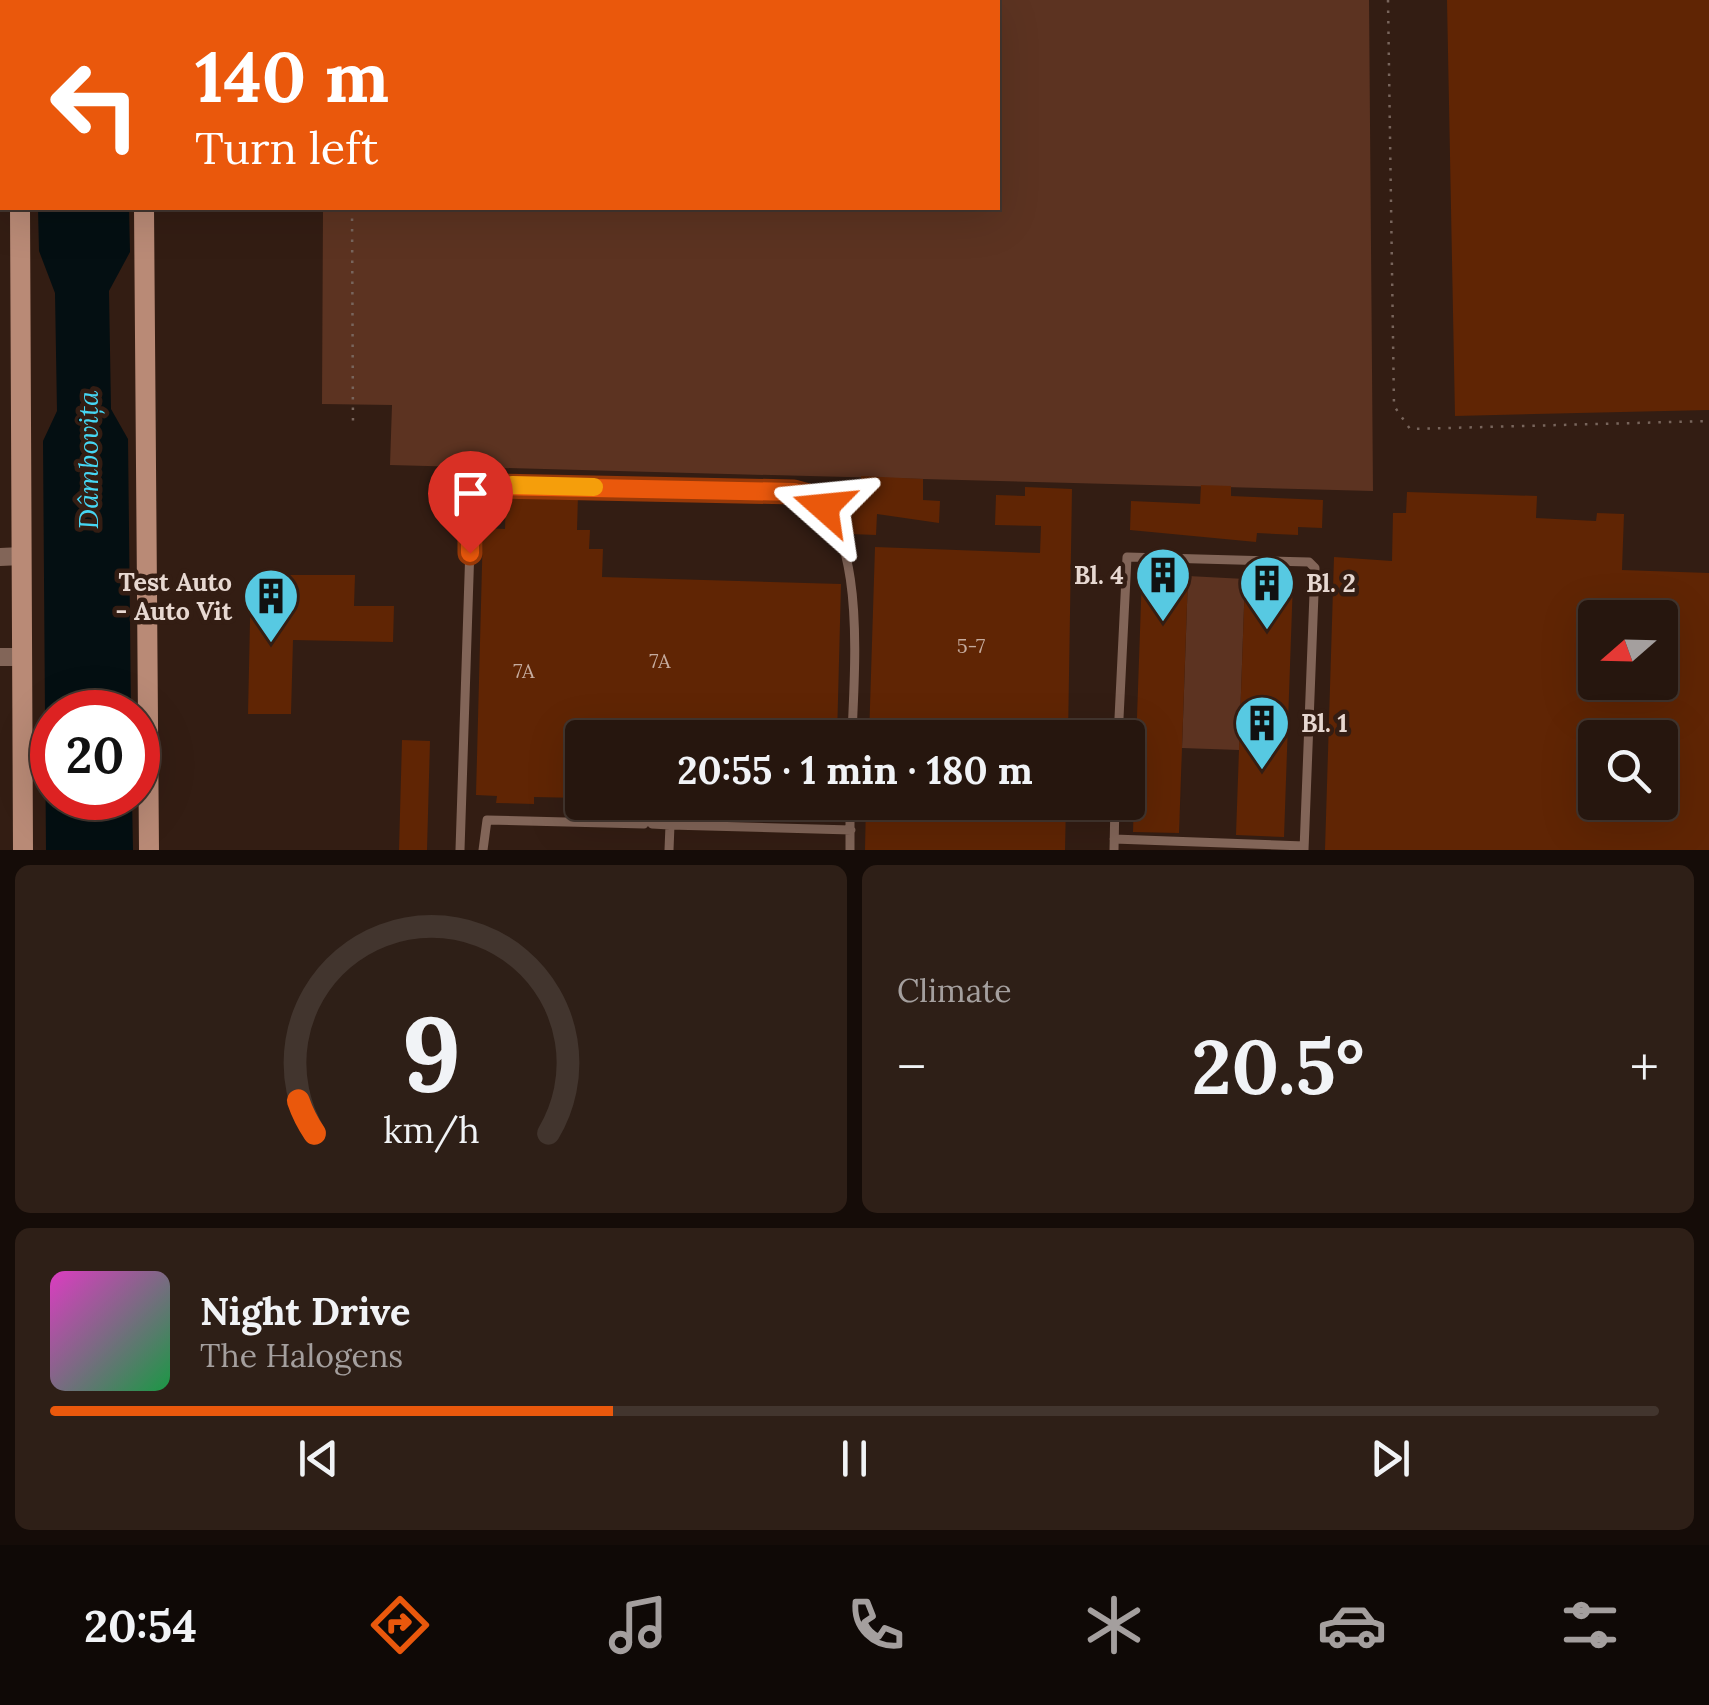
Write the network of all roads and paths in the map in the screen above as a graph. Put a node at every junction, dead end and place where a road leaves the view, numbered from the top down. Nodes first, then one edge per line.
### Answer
1 (1388, 0) edge
2 (20, 210) edge
3 (144, 210) edge
4 (352, 210) edge
5 (1709, 421) edge
6 (353, 427) dead end
7 (22, 498) junction
8 (0, 499) edge
9 (0, 556) edge
10 (22, 556) junction
11 (22, 657) junction
12 (0, 658) edge
13 (852, 720) edge
14 (1119, 720) edge
15 (851, 820) edge
16 (1115, 820) edge
17 (670, 825) junction
18 (851, 830) junction
19 (1114, 845) edge
20 (1304, 848) edge
21 (23, 850) edge
22 (149, 850) edge
23 (460, 850) edge
24 (483, 850) edge
25 (669, 850) edge
26 (850, 850) edge

1 - 5 path
2 - 7 main road
3 - 22 main road
4 - 6 path
7 - 8 main road
7 - 10 main road
9 - 10 street
10 - 11 main road
11 - 12 street
11 - 21 main road
13 - 23 lane
14 - 20 lane
15 - 18 lane
16 - 19 lane
17 - 18 lane
17 - 24 lane
17 - 25 lane
18 - 26 lane
19 - 20 lane

